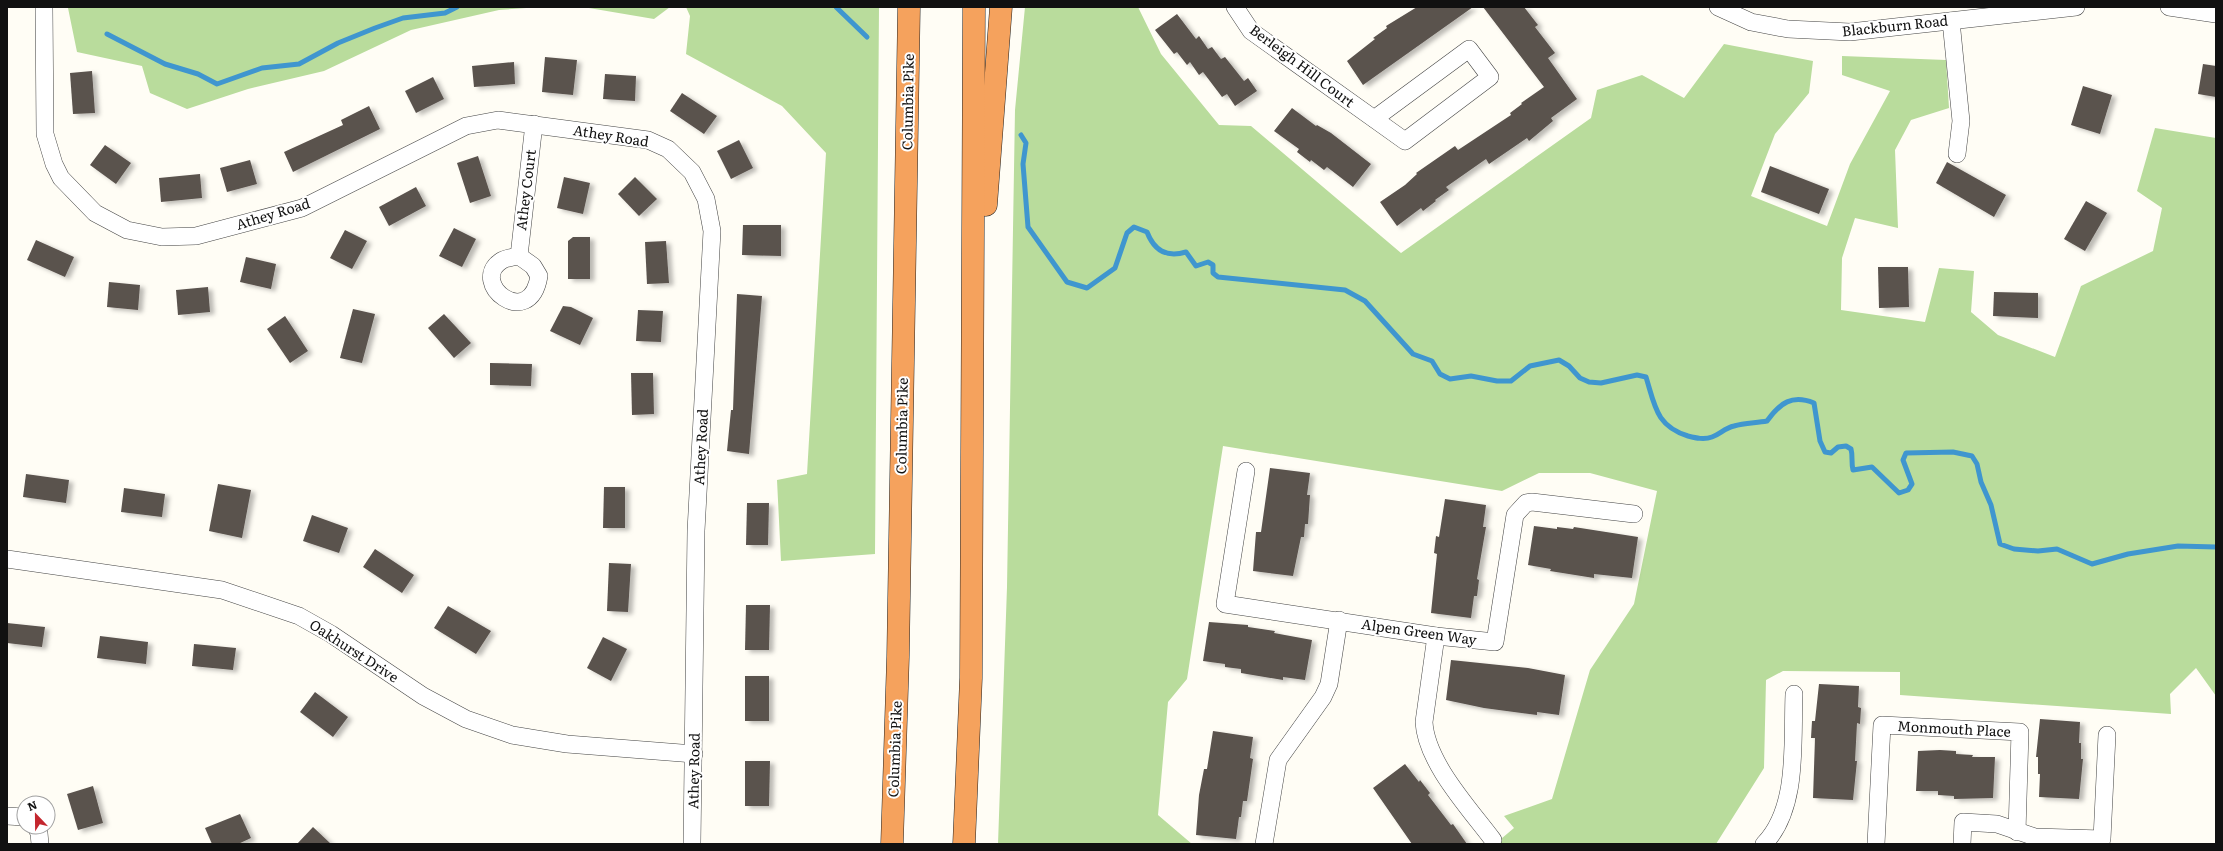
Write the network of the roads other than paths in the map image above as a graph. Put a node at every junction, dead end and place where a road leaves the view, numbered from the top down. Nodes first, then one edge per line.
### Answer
1 (44, 7) edge
2 (909, 7) edge
3 (974, 7) edge
4 (1001, 7) edge
5 (1235, 7) edge
6 (1718, 7) edge
7 (2076, 7) edge
8 (2169, 7) edge
9 (2014, 10) edge
10 (2216, 14) edge
11 (1951, 20) junction
12 (1374, 119) junction
13 (534, 124) junction
14 (1957, 154) dead end
15 (518, 256) dead end
16 (972, 390) junction
17 (1246, 471) dead end
18 (1634, 514) dead end
19 (7, 559) edge
20 (1339, 620) junction
21 (1436, 636) junction
22 (1794, 694) dead end
23 (2107, 735) dead end
24 (694, 754) junction
25 (2017, 832) junction
26 (1493, 840) dead end
27 (692, 844) edge
28 (892, 844) edge
29 (964, 844) edge
30 (1264, 844) edge
31 (1764, 844) edge
32 (1876, 844) edge
33 (1962, 844) edge

1 - 13 street, Athey Road
2 - 28 highway, Columbia Pike
3 - 16 highway
4 - 16 highway
5 - 12 street, Berleigh Hill Court
6 - 11 street, Blackburn Road
7 - 9 street, Blackburn Road
8 - 10 street
9 - 11 street, Blackburn Road
11 - 14 street
12 - 12 street, Berleigh Hill Court
13 - 15 street, Athey Court
13 - 24 street, Athey Road
16 - 29 highway
17 - 20 street, Alpen Green Way
18 - 21 street, Alpen Green Way
19 - 24 street, Oakhurst Drive
20 - 21 street, Alpen Green Way
20 - 30 street
21 - 26 street
22 - 31 street
23 - 25 street
24 - 27 street, Athey Road
25 - 32 street, Monmouth Place
25 - 33 street

